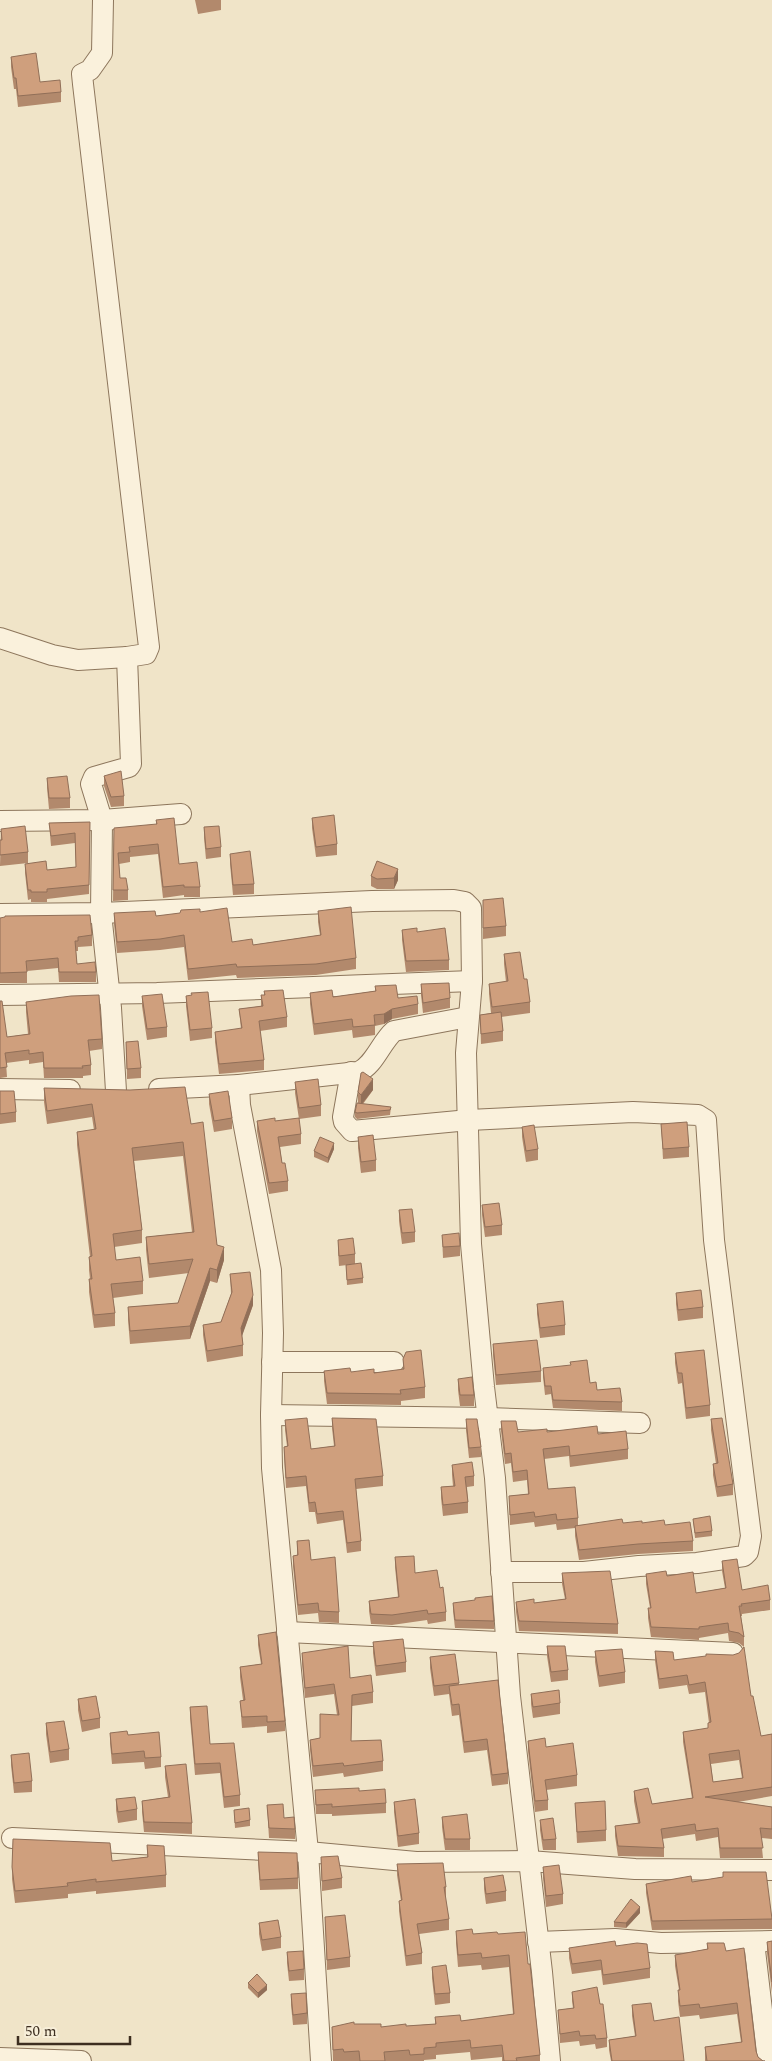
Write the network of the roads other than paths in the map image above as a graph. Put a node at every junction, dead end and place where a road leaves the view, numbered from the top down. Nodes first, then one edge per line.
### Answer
1 (102, 0) edge
2 (0, 638) edge
3 (126, 663) junction
4 (181, 814) dead end
5 (102, 820) junction
6 (0, 821) edge
7 (102, 913) junction
8 (0, 914) edge
9 (472, 981) junction
10 (108, 994) junction
11 (0, 995) edge
12 (468, 1017) junction
13 (351, 1072) junction
14 (239, 1086) junction
15 (0, 1089) edge
16 (114, 1090) junction
17 (469, 1120) junction
18 (272, 1362) junction
19 (394, 1362) dead end
20 (271, 1415) junction
21 (488, 1418) junction
22 (640, 1423) dead end
23 (502, 1572) junction
24 (287, 1632) junction
25 (507, 1644) junction
26 (733, 1653) edge
27 (12, 1838) edge
28 (308, 1852) junction
29 (529, 1861) junction
30 (772, 1870) edge
31 (763, 1941) edge
32 (538, 1942) junction
33 (0, 2058) edge
34 (81, 2061) edge
35 (321, 2061) edge
36 (550, 2061) edge
37 (768, 2061) edge

1 - 3 street
2 - 3 street
3 - 5 street
4 - 5 street
5 - 6 street
5 - 7 street
7 - 8 street
7 - 9 street
7 - 10 street
9 - 10 street
9 - 12 street
10 - 11 street
10 - 16 street
12 - 13 street
12 - 17 street
13 - 14 street
13 - 17 street
14 - 16 street
14 - 18 street
15 - 16 street
17 - 21 street
17 - 23 street
18 - 19 street
18 - 20 street
20 - 21 street
20 - 24 street
21 - 22 street
21 - 23 street
23 - 25 street
24 - 25 street
24 - 28 street
25 - 26 street
25 - 29 street
27 - 28 street
28 - 29 street
28 - 35 street
29 - 30 street
29 - 32 street
31 - 32 street
31 - 37 street
32 - 36 street
33 - 34 street

